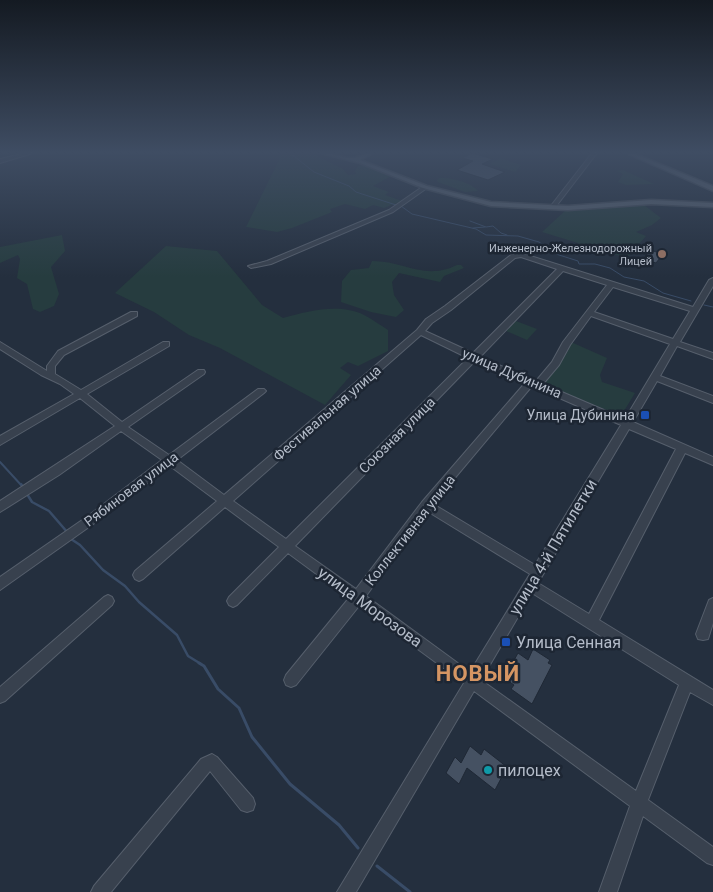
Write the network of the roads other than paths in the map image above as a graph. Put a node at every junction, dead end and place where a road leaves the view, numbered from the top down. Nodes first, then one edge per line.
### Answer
1 (413, 195) edge
2 (454, 195) edge
3 (562, 195) edge
4 (711, 204) edge
5 (552, 208) junction
6 (251, 266) dead end
7 (561, 269) junction
8 (611, 285) junction
9 (711, 286) edge
10 (695, 310) junction
11 (589, 313) junction
12 (134, 314) dead end
13 (420, 332) junction
14 (674, 343) junction
15 (166, 344) dead end
16 (0, 345) edge
17 (713, 356) edge
18 (475, 357) junction
19 (201, 372) dead end
20 (51, 374) junction
21 (655, 377) junction
22 (535, 383) junction
23 (261, 392) dead end
24 (80, 394) junction
25 (713, 400) edge
26 (628, 423) junction
27 (120, 426) junction
28 (0, 441) edge
29 (682, 448) junction
30 (169, 460) junction
31 (713, 461) edge
32 (224, 502) junction
33 (426, 505) junction
34 (0, 507) edge
35 (287, 548) junction
36 (538, 573) junction
37 (139, 575) dead end
38 (0, 584) edge
39 (531, 586) junction
40 (357, 598) junction
41 (108, 601) dead end
42 (233, 601) dead end
43 (713, 604) edge
44 (591, 622) junction
45 (703, 634) dead end
46 (291, 680) dead end
47 (472, 681) junction
48 (687, 682) junction
49 (0, 696) edge
50 (713, 698) edge
51 (247, 804) dead end
52 (639, 804) junction
53 (713, 857) edge
54 (100, 892) edge
55 (346, 892) edge
56 (608, 892) edge

1 - 6 street
2 - 5 main road
3 - 5 street
4 - 5 main road
7 - 8 street
7 - 13 street, Фестивальная улица
7 - 18 street, Союзная улица
8 - 10 street
8 - 11 street, Коллективная улица
9 - 10 street, улица 4-й Пятилетки
10 - 14 street, улица 4-й Пятилетки
11 - 14 street
11 - 22 street, Коллективная улица
12 - 20 street
13 - 18 street, улица Дубинина
13 - 32 street, Фестивальная улица
14 - 17 street
14 - 21 street, улица 4-й Пятилетки
15 - 24 street
16 - 20 street, улица Морозова
18 - 22 street, улица Дубинина
18 - 35 street, Союзная улица
19 - 27 street
20 - 24 street, улица Морозова
21 - 25 street
21 - 26 street, улица 4-й Пятилетки
22 - 26 street, улица Дубинина
22 - 33 street, Коллективная улица
23 - 30 street, Рябиновая улица
24 - 27 street, улица Морозова
24 - 28 street
26 - 29 street, улица Дубинина
26 - 36 street, улица 4-й Пятилетки
27 - 30 street, улица Морозова
27 - 34 street
29 - 31 street, улица Дубинина
29 - 44 street
30 - 32 street, улица Морозова
30 - 38 street, Рябиновая улица
32 - 35 street, улица Морозова
32 - 37 street, Фестивальная улица
33 - 36 street
33 - 40 street, Коллективная улица
35 - 40 street, улица Морозова
35 - 42 street, Союзная улица
36 - 39 street, улица 4-й Пятилетки
39 - 44 street
39 - 47 street, улица 4-й Пятилетки
40 - 46 street, Коллективная улица
40 - 47 street, улица Морозова
41 - 49 street
43 - 45 street
44 - 48 street
47 - 52 street, улица Морозова
47 - 55 street, улица 4-й Пятилетки
48 - 50 street
48 - 52 street
51 - 54 street
52 - 53 street, улица Морозова
52 - 56 street

